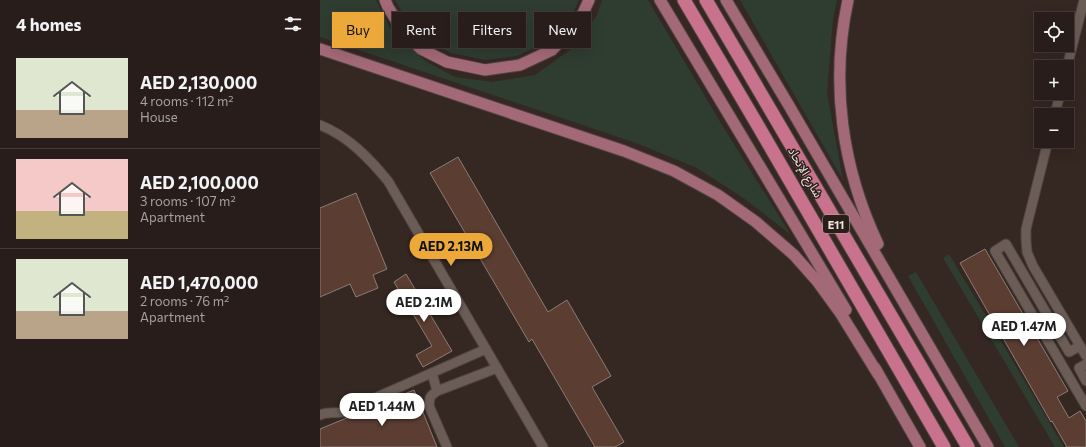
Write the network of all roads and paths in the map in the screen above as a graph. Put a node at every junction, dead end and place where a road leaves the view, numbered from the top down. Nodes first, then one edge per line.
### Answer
1 (385, 0) edge
2 (589, 0) edge
3 (660, 0) edge
4 (684, 0) edge
5 (706, 0) edge
6 (726, 0) edge
7 (848, 0) edge
8 (1084, 0) edge
9 (320, 48) edge
10 (1069, 60) edge
11 (320, 125) edge
12 (1046, 148) edge
13 (913, 317) junction
14 (1080, 346) junction
15 (486, 349) junction
16 (1086, 356) edge
17 (1086, 364) edge
18 (497, 368) junction
19 (432, 373) junction
20 (878, 374) junction
21 (1086, 381) edge
22 (437, 391) junction
23 (1086, 406) edge
24 (320, 415) edge
25 (447, 447) edge
26 (543, 447) edge
27 (920, 447) edge
28 (944, 447) edge
29 (968, 447) edge
30 (988, 447) edge

1 - 2 main road
3 - 20 main road
4 - 28 highway, شارع الإتحاد / E11
5 - 29 highway, شارع الإتحاد / E11
6 - 13 main road
7 - 13 main road
8 - 10 street
9 - 20 main road
11 - 15 street
12 - 14 street
13 - 30 main road
14 - 16 street
14 - 23 street
15 - 18 street
15 - 19 street
17 - 21 street
18 - 22 street
18 - 26 street
19 - 22 street
19 - 24 street
20 - 27 main road
22 - 25 street

